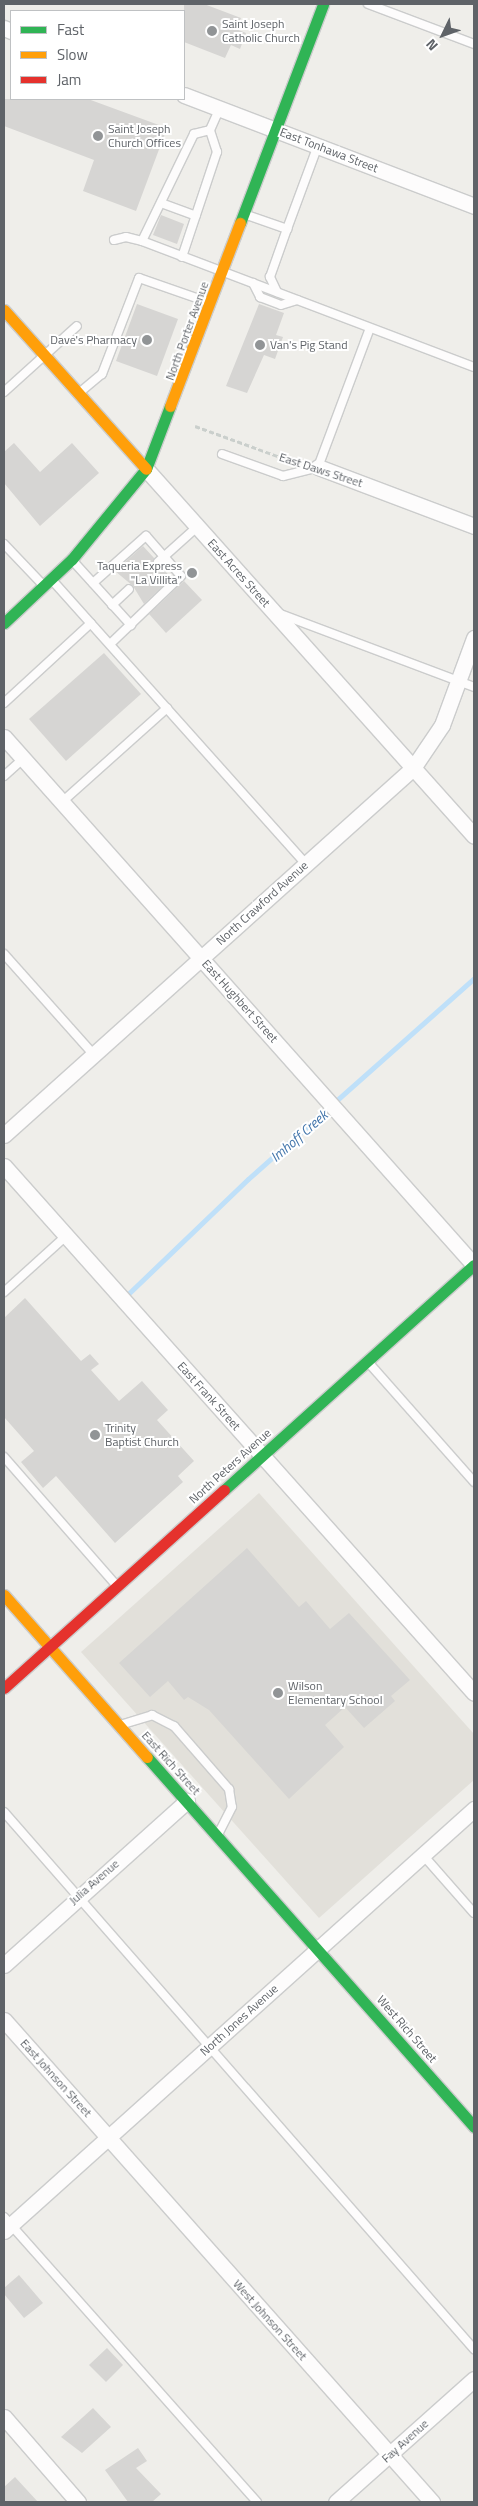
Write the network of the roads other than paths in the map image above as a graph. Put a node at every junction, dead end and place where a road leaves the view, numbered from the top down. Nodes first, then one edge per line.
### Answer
1 (323, 4) edge
2 (368, 4) edge
3 (474, 44) edge
4 (185, 95) edge
5 (220, 108) junction
6 (276, 129) junction
7 (210, 130) junction
8 (318, 145) junction
9 (161, 203) junction
10 (474, 206) edge
11 (244, 214) junction
12 (196, 216) junction
13 (287, 229) junction
14 (114, 240) dead end
15 (142, 242) junction
16 (182, 257) junction
17 (223, 271) junction
18 (253, 283) junction
19 (277, 292) junction
20 (298, 300) junction
21 (212, 304) junction
22 (4, 310) edge
23 (77, 326) dead end
24 (370, 328) junction
25 (44, 355) junction
26 (474, 367) edge
27 (4, 392) edge
28 (79, 394) junction
29 (222, 454) dead end
30 (318, 467) junction
31 (146, 470) junction
32 (474, 526) edge
33 (197, 527) junction
34 (4, 544) edge
35 (161, 559) junction
36 (72, 560) junction
37 (48, 583) junction
38 (93, 583) junction
39 (129, 589) dead end
40 (112, 604) junction
41 (274, 612) junction
42 (4, 623) edge
43 (92, 623) junction
44 (131, 625) junction
45 (474, 638) edge
46 (110, 644) junction
47 (458, 681) junction
48 (474, 687) edge
49 (4, 703) edge
50 (167, 708) junction
51 (4, 737) edge
52 (23, 759) junction
53 (413, 768) junction
54 (4, 776) edge
55 (62, 802) junction
56 (474, 836) edge
57 (306, 864) junction
58 (4, 954) edge
59 (202, 958) junction
60 (94, 1054) junction
61 (4, 1135) edge
62 (4, 1166) edge
63 (66, 1236) junction
64 (474, 1265) edge
65 (4, 1292) edge
66 (367, 1361) junction
67 (262, 1456) junction
68 (4, 1457) edge
69 (474, 1482) edge
70 (117, 1587) junction
71 (4, 1595) edge
72 (50, 1647) junction
73 (4, 1688) edge
74 (474, 1693) edge
75 (120, 1725) junction
76 (187, 1802) junction
77 (474, 1809) edge
78 (4, 1812) edge
79 (217, 1835) junction
80 (423, 1855) junction
81 (78, 1896) junction
82 (474, 1913) edge
83 (319, 1948) junction
84 (4, 1965) edge
85 (4, 2020) edge
86 (210, 2046) junction
87 (474, 2127) edge
88 (108, 2137) junction
89 (6, 2224) edge
90 (474, 2349) edge
91 (474, 2379) edge
92 (4, 2417) edge
93 (390, 2454) junction
94 (78, 2502) edge
95 (257, 2502) edge
96 (336, 2502) edge
97 (432, 2502) edge

1 - 6 street, North Porter Avenue
2 - 3 lane
4 - 5 street, East Tonhawa Street
5 - 6 street, East Tonhawa Street
5 - 7 lane
6 - 8 street, East Tonhawa Street
6 - 11 street, North Porter Avenue
7 - 9 lane
7 - 12 lane
8 - 10 street, East Tonhawa Street
8 - 13 lane
9 - 12 lane
9 - 15 lane
11 - 13 lane
11 - 17 street, North Porter Avenue
12 - 16 lane
13 - 19 lane
14 - 15 lane
15 - 16 lane
16 - 17 lane
17 - 18 lane
17 - 21 street, North Porter Avenue
18 - 19 lane
18 - 20 lane
19 - 20 lane
20 - 24 lane
21 - 28 lane
21 - 31 street, North Porter Avenue
22 - 25 street, East Acres Street
23 - 25 lane
24 - 26 lane
24 - 30 lane
25 - 27 lane
25 - 28 street, East Acres Street
28 - 31 street, East Acres Street
29 - 30 lane
30 - 32 street, East Daws Street
31 - 33 street, East Acres Street
31 - 36 street, North Porter Avenue
33 - 35 lane
33 - 41 street, East Acres Street
34 - 37 lane
35 - 38 lane
35 - 44 lane
36 - 37 street, North Porter Avenue
36 - 38 lane
37 - 42 street, North Porter Avenue
37 - 43 lane
38 - 40 lane
39 - 40 lane
40 - 44 lane
41 - 47 lane
41 - 53 street, East Acres Street
43 - 46 lane
43 - 49 lane
44 - 46 lane
45 - 47 street, North Crawford Avenue
46 - 50 lane
47 - 48 lane
47 - 53 street, North Crawford Avenue
50 - 55 lane
50 - 57 lane
51 - 52 street, East Hughbert Street
52 - 54 lane
52 - 55 street, East Hughbert Street
53 - 56 street, East Acres Street
53 - 57 street, North Crawford Avenue
55 - 59 street, East Hughbert Street
57 - 59 street, North Crawford Avenue
58 - 60 lane
59 - 60 street, North Crawford Avenue
59 - 64 street, East Hughbert Street
60 - 61 street, North Crawford Avenue
62 - 63 street, East Frank Street
63 - 65 lane
63 - 67 street, East Frank Street
64 - 66 street, North Peters Avenue
66 - 67 street, North Peters Avenue
66 - 69 lane
67 - 70 street, North Peters Avenue
67 - 74 street, East Frank Street
68 - 70 lane
70 - 72 street, North Peters Avenue
71 - 72 street, East Rich Street
72 - 73 street, North Peters Avenue
72 - 75 street, East Rich Street
75 - 76 street, East Rich Street
75 - 79 lane
76 - 79 street, East Rich Street
76 - 81 street, Julia Avenue
77 - 80 street, North Jones Avenue
78 - 81 lane
79 - 83 street, East Rich Street
80 - 82 lane
80 - 83 street, North Jones Avenue
81 - 84 street, Julia Avenue
81 - 86 lane
83 - 86 street, North Jones Avenue
83 - 87 street, West Rich Street
85 - 88 street, East Johnson Street
86 - 88 street, North Jones Avenue
86 - 90 lane
88 - 89 street, North Jones Avenue
88 - 93 street, West Johnson Street
89 - 95 lane
91 - 93 street, Fay Avenue
92 - 94 street
93 - 96 street, Fay Avenue
93 - 97 street, West Johnson Street

